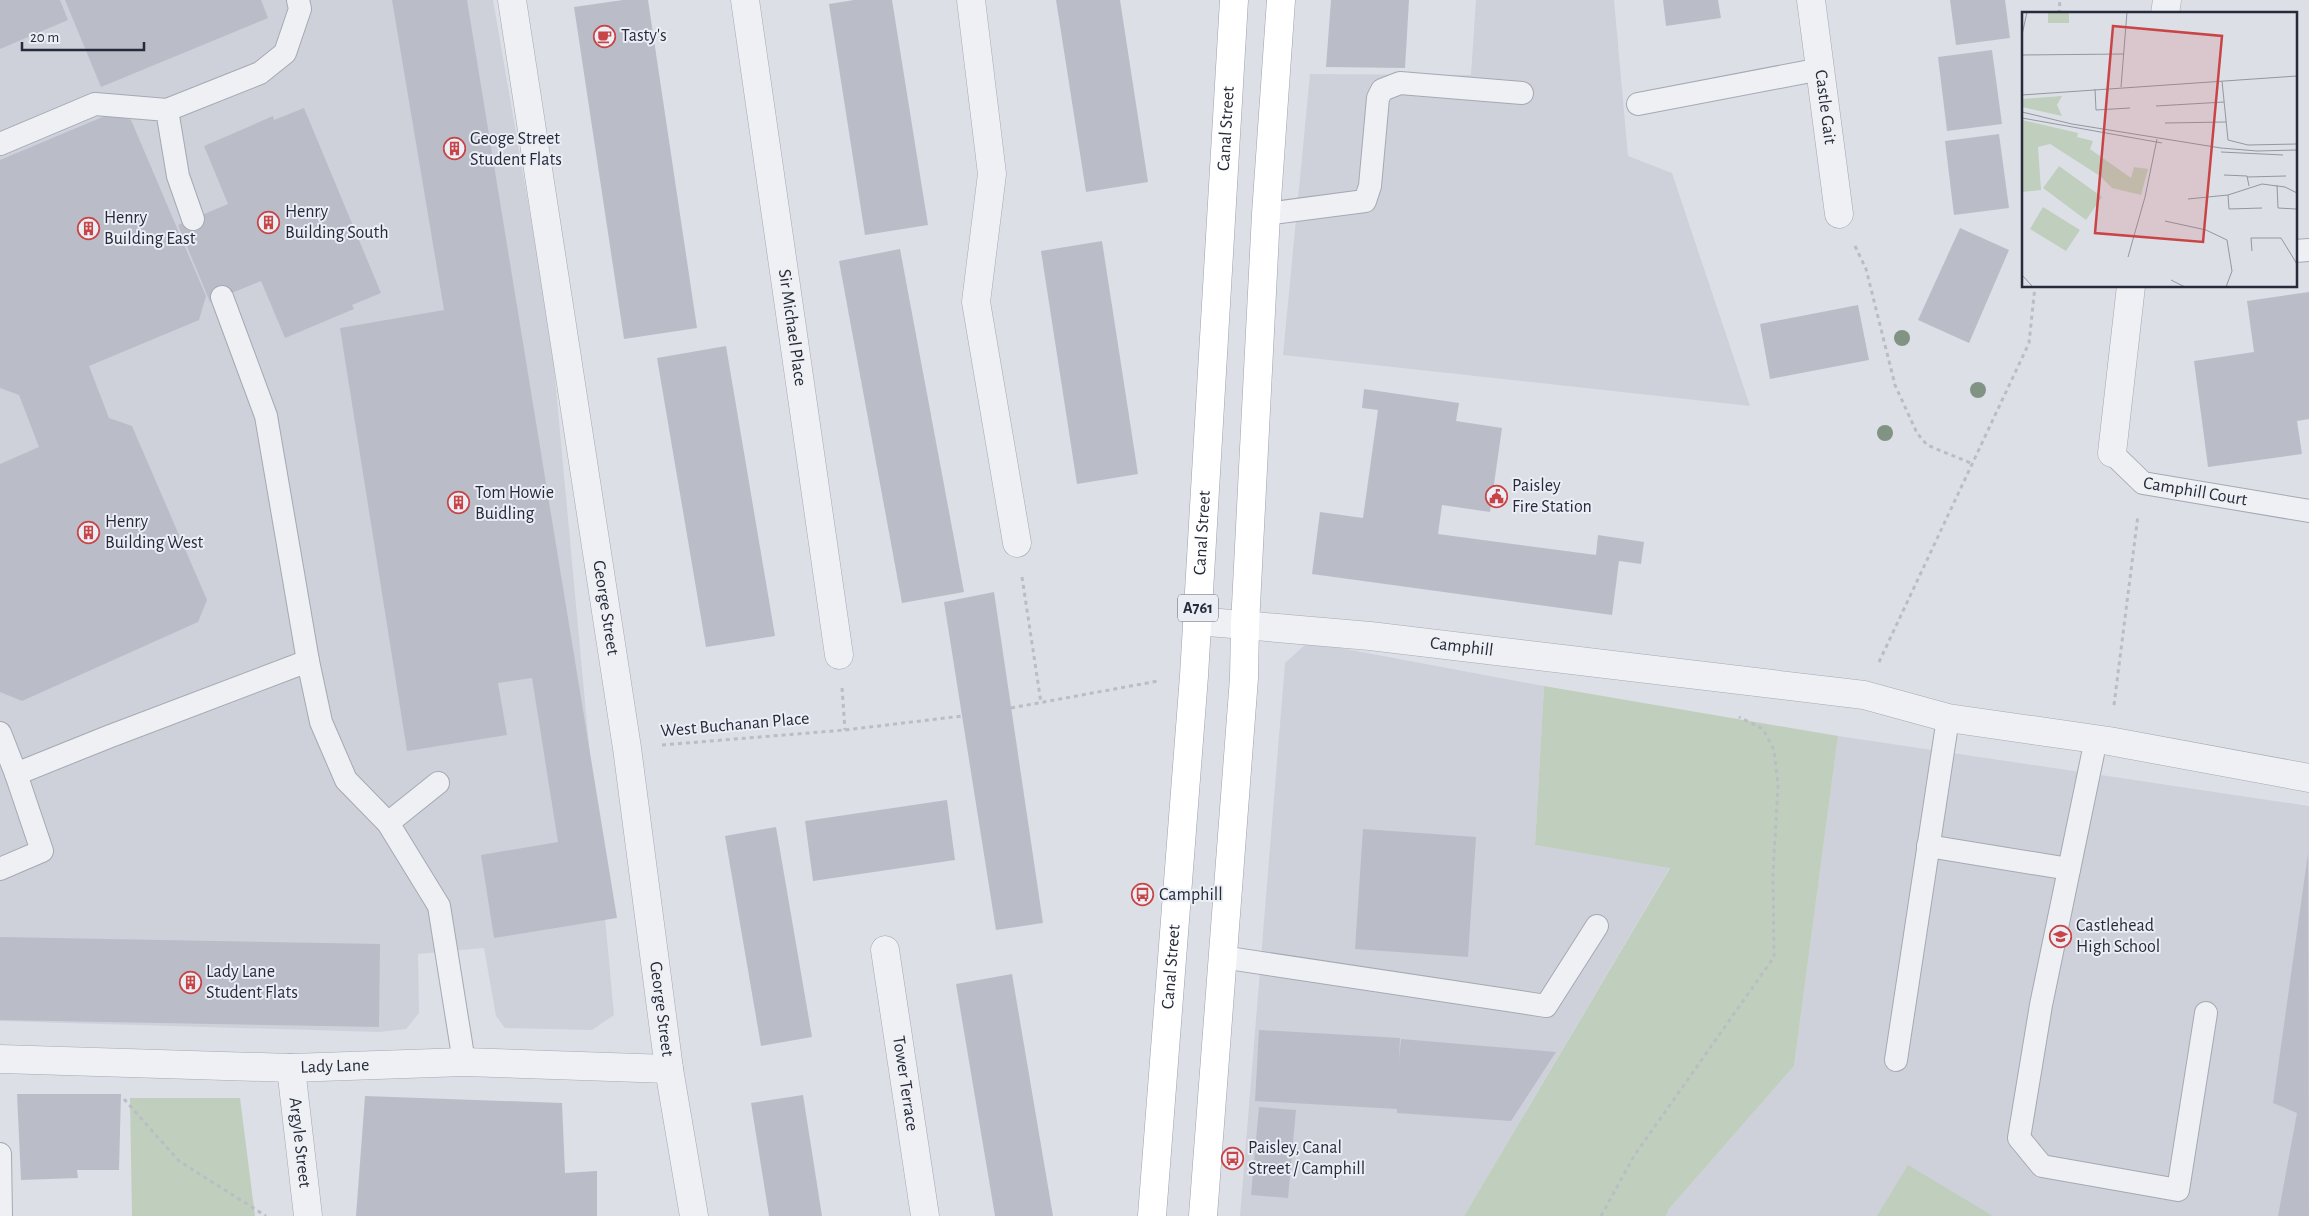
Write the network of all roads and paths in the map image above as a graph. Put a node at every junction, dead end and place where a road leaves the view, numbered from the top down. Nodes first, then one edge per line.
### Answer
1 (298, 0) edge
2 (512, 0) edge
3 (745, 0) edge
4 (971, 0) edge
5 (1234, 0) edge
6 (1281, 0) edge
7 (1811, 0) edge
8 (1820, 69) junction
9 (1522, 93) dead end
10 (1638, 104) dead end
11 (167, 110) junction
12 (0, 144) edge
13 (1266, 214) junction
14 (1839, 214) joint
15 (193, 219) dead end
16 (2309, 250) edge
17 (2296, 251) edge
18 (2035, 288) edge
19 (2131, 288) edge
20 (222, 297) dead end
21 (2112, 453) joint
22 (1973, 464) junction
23 (2143, 482) junction
24 (2309, 511) edge
25 (1017, 543) joint
26 (1197, 621) junction
27 (1245, 625) junction
28 (839, 655) joint
29 (308, 661) junction
30 (1194, 676) junction
31 (1727, 677) junction
32 (1864, 695) junction
33 (1041, 702) junction
34 (1011, 708) dead end
35 (962, 716) dead end
36 (1948, 718) junction
37 (845, 730) junction
38 (0, 733) edge
39 (2103, 740) junction
40 (627, 748) junction
41 (16, 774) junction
42 (2309, 778) edge
43 (438, 783) dead end
44 (388, 823) junction
45 (1928, 846) junction
46 (2069, 868) junction
47 (0, 869) edge
48 (1596, 926) dead end
49 (885, 950) dead end
50 (1222, 957) junction
51 (2206, 1013) dead end
52 (0, 1060) edge
53 (1896, 1060) dead end
54 (464, 1062) junction
55 (92, 1063) junction
56 (291, 1068) junction
57 (669, 1069) junction
58 (0, 1154) edge
59 (1, 1216) edge
60 (266, 1216) edge
61 (308, 1216) edge
62 (694, 1216) edge
63 (925, 1216) edge
64 (1152, 1216) edge
65 (1203, 1216) edge
66 (1601, 1216) edge

1 - 11 lane
2 - 40 street, George Street
3 - 28 street, Sir Michael Place
4 - 25 street
5 - 26 main road, Canal Street / A761
6 - 13 main road
7 - 8 street, Castle Gait
8 - 10 lane
8 - 14 street, Castle Gait
9 - 13 lane
11 - 12 lane
11 - 15 lane
13 - 27 main road
14 - 22 path
16 - 17 lane
18 - 22 path
19 - 21 street, Camphill Court
20 - 29 lane
21 - 23 lane, Camphill Court
22 - 32 path
23 - 24 lane, Camphill Court
23 - 39 path
25 - 33 path
26 - 27 street, Camphill
26 - 30 main road, Canal Street / A761
27 - 31 street, Camphill
27 - 50 main road
28 - 37 path
29 - 41 lane
29 - 44 lane
30 - 33 path
30 - 64 main road, Canal Street / A761
31 - 32 street, Camphill
31 - 66 path
32 - 36 street, Camphill
33 - 34 path
35 - 37 path, West Buchanan Place
36 - 39 street, Camphill
36 - 45 lane
37 - 40 path, West Buchanan Place
38 - 41 lane
39 - 42 street, Camphill
39 - 46 lane
40 - 57 street, George Street
41 - 47 lane
43 - 44 lane
44 - 54 lane
45 - 46 lane
45 - 53 lane
46 - 51 lane
48 - 50 lane
49 - 63 street, Tower Terrace
50 - 65 main road
52 - 55 street, Lady Lane
54 - 56 street, Lady Lane
54 - 57 street, Lady Lane
55 - 56 street, Lady Lane
55 - 60 path
56 - 61 street, Argyle Street
57 - 62 street, George Street
58 - 59 lane

